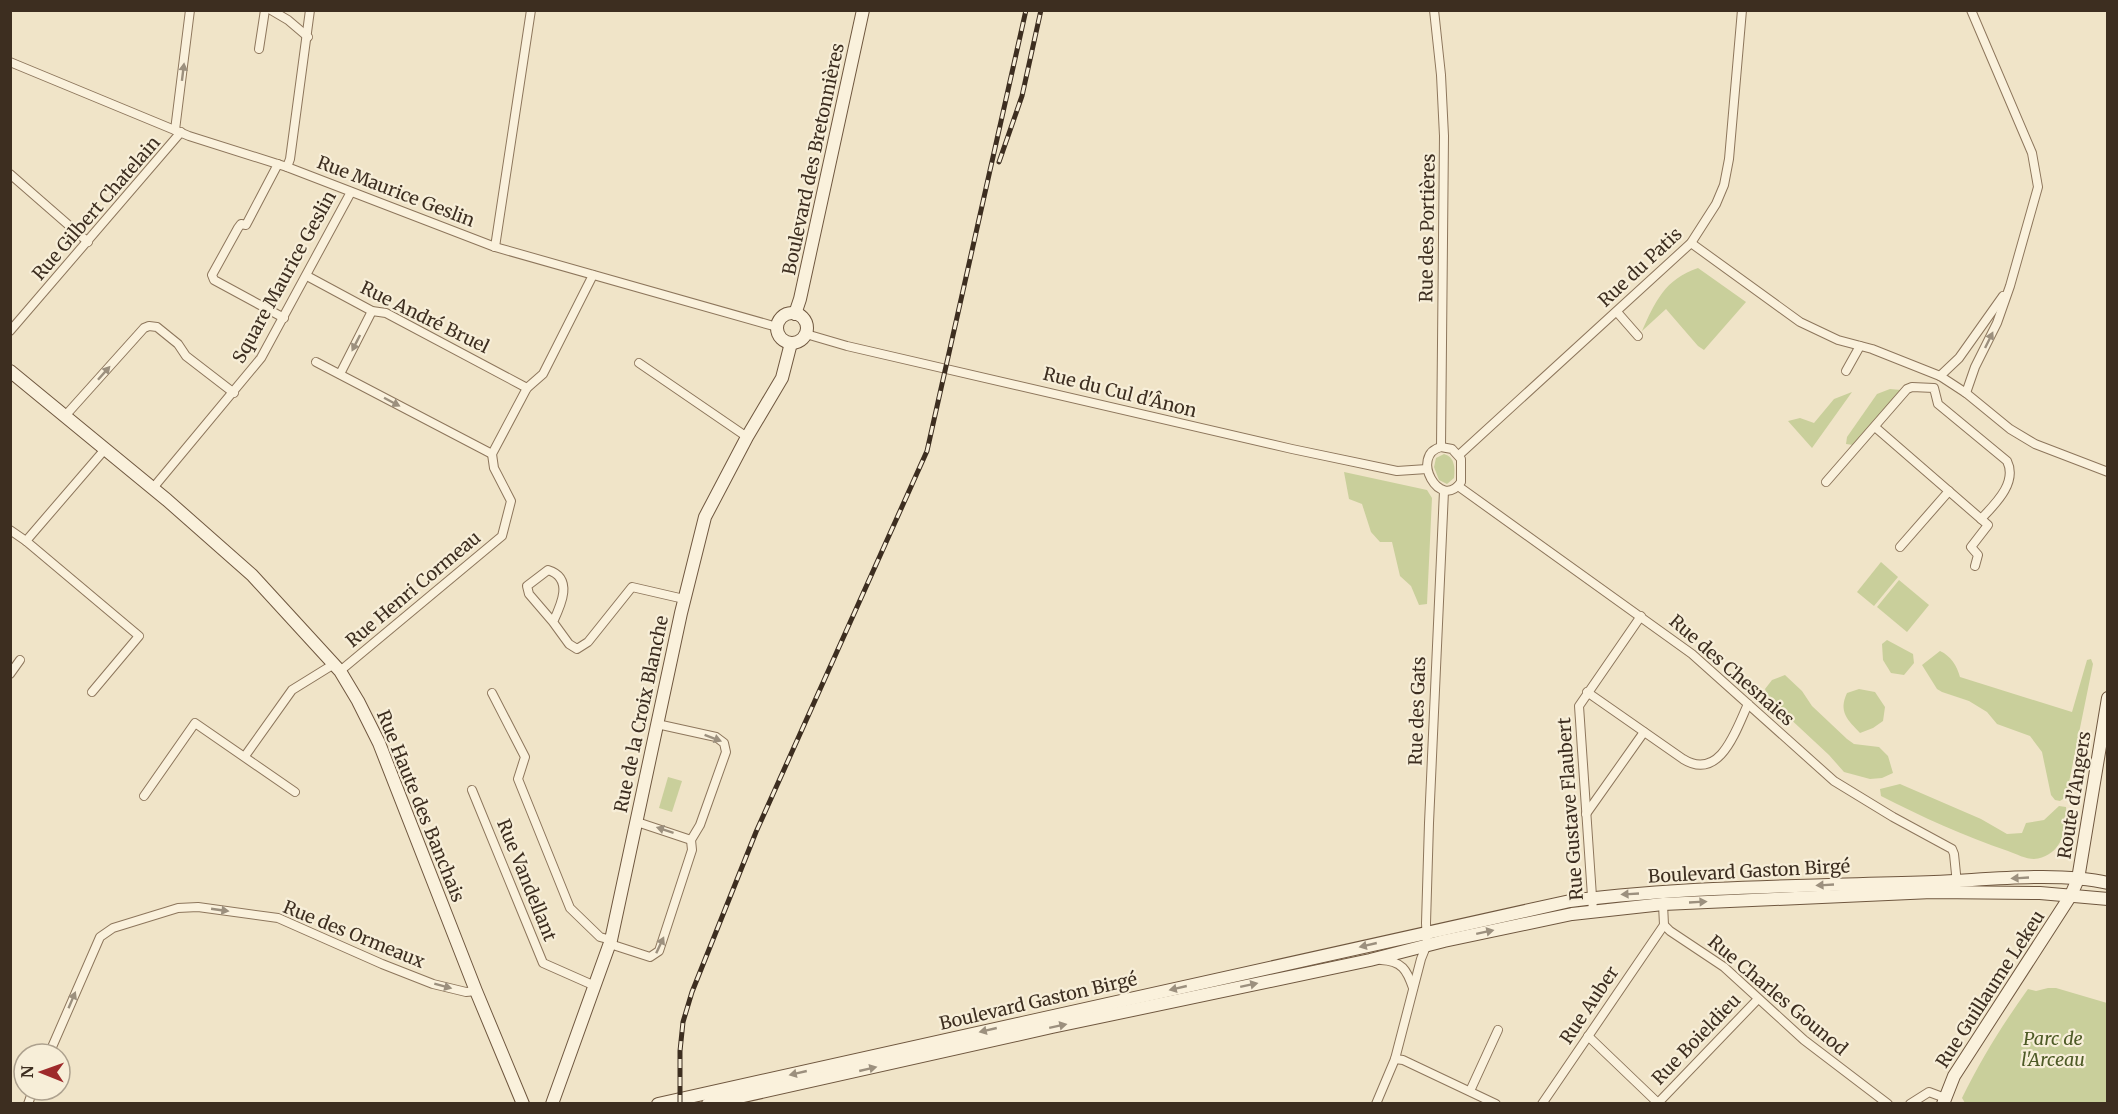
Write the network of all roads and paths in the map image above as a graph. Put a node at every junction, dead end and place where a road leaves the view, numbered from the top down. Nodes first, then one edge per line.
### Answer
1 (190, 10) edge
2 (265, 10) edge
3 (271, 10) edge
4 (310, 10) edge
5 (531, 10) edge
6 (863, 10) edge
7 (1434, 10) edge
8 (1742, 10) edge
9 (1971, 10) edge
10 (308, 37) junction
11 (259, 49) dead end
12 (13, 67) edge
13 (178, 131) junction
14 (278, 164) junction
15 (287, 167) junction
16 (10, 174) edge
17 (351, 192) junction
18 (88, 242) junction
19 (1691, 243) junction
20 (495, 247) junction
21 (593, 275) junction
22 (307, 276) junction
23 (2010, 286) junction
24 (372, 311) junction
25 (1617, 312) junction
26 (795, 314) junction
27 (284, 318) junction
28 (777, 327) junction
29 (10, 331) edge
30 (806, 334) junction
31 (1638, 336) dead end
32 (791, 343) junction
33 (1860, 346) junction
34 (316, 362) dead end
35 (639, 363) dead end
36 (10, 371) edge
37 (1846, 371) dead end
38 (340, 375) junction
39 (1940, 376) junction
40 (528, 388) junction
41 (234, 393) junction
42 (1966, 393) junction
43 (65, 416) junction
44 (1875, 427) junction
45 (747, 437) junction
46 (1441, 447) junction
47 (105, 448) junction
48 (492, 454) junction
49 (1459, 455) junction
50 (1428, 469) junction
51 (2107, 471) edge
52 (1826, 482) dead end
53 (1458, 486) junction
54 (153, 488) junction
55 (1444, 491) junction
56 (1949, 491) junction
57 (1981, 519) junction
58 (10, 530) edge
59 (26, 541) junction
60 (1900, 547) dead end
61 (1975, 566) dead end
62 (684, 599) junction
63 (1641, 616) junction
64 (553, 622) junction
65 (20, 660) dead end
66 (337, 667) junction
67 (10, 674) edge
68 (92, 692) dead end
69 (1587, 692) junction
70 (492, 693) dead end
71 (2108, 698) edge
72 (1749, 704) junction
73 (657, 724) junction
74 (1644, 732) junction
75 (245, 756) junction
76 (2103, 757) edge
77 (472, 790) dead end
78 (295, 792) dead end
79 (144, 796) dead end
80 (1586, 814) junction
81 (638, 822) junction
82 (691, 840) junction
83 (2079, 879) junction
84 (2108, 883) edge
85 (1957, 886) junction
86 (2071, 895) junction
87 (2108, 899) edge
88 (1593, 904) junction
89 (1663, 904) junction
90 (1664, 925) junction
91 (1427, 938) junction
92 (611, 942) junction
93 (1370, 960) junction
94 (595, 987) junction
95 (1413, 989) junction
96 (476, 991) junction
97 (1758, 999) junction
98 (1498, 1030) dead end
99 (1588, 1036) junction
100 (54, 1042) edge
101 (1395, 1059) junction
102 (1470, 1091) junction
103 (1944, 1101) edge
104 (1658, 1103) edge
105 (523, 1104) edge
106 (552, 1104) edge
107 (658, 1104) edge
108 (708, 1104) edge
109 (1376, 1104) edge
110 (1496, 1104) edge
111 (1542, 1104) edge
112 (1888, 1104) edge
113 (1910, 1104) edge

13 -> 1 street
2 - 11 street
3 - 10 street
4 - 10 street
5 - 20 street
6 - 26 main road, Boulevard des Bretonnières
7 - 46 street, Rue des Portières
8 - 19 street, Rue du Patis
9 - 23 street
10 - 15 street
12 - 13 street, Rue Maurice Geslin
13 - 14 street, Rue Maurice Geslin
13 - 18 street, Rue Gilbert Chatelain
14 - 15 street, Rue Maurice Geslin
14 - 27 street
15 - 17 street, Rue Maurice Geslin
16 - 18 street
17 - 20 street, Rue Maurice Geslin
17 - 22 street, Square Maurice Geslin
18 - 29 street, Rue Gilbert Chatelain
19 - 25 street, Rue du Patis
19 - 33 street
20 - 21 street, Rue Maurice Geslin
21 - 28 street, Rue Maurice Geslin
21 - 40 street
22 - 24 street, Rue André Bruel
22 - 27 street, Square Maurice Geslin
23 - 39 street
42 -> 23 street
24 -> 38 street
24 - 40 street, Rue André Bruel
25 - 31 street
25 - 49 street, Rue du Patis
26 - 28 main road
26 - 30 main road
27 - 41 street, Square Maurice Geslin
28 - 32 main road
30 - 32 main road
30 - 50 street, Rue du Cul d'Ânon
32 - 45 main road, Rue de la Croix Blanche
33 - 37 street
33 - 39 street
34 - 38 street
35 - 45 street
36 - 43 main road, Rue Haute des Banchais
38 -> 48 street
39 - 42 street
40 - 48 street
43 -> 41 street
41 - 54 street, Square Maurice Geslin
42 - 51 street
43 - 47 main road, Rue Haute des Banchais
44 - 52 street
44 - 56 street
44 - 57 street
45 - 62 main road, Rue de la Croix Blanche
46 - 49 street
46 - 50 street
47 - 54 main road, Rue Haute des Banchais
47 - 59 street
48 - 66 street, Rue Henri Cormeau
49 - 53 street
50 - 55 street
53 - 55 street
53 - 63 street, Rue des Chesnaies
54 - 66 main road, Rue Haute des Banchais
55 - 91 street, Rue des Gats
56 - 57 street
56 - 60 street
57 - 61 street
58 - 59 street
59 - 68 street
62 - 64 street
62 - 73 main road, Rue de la Croix Blanche
63 - 69 street, Rue Gustave Flaubert
63 - 72 street, Rue des Chesnaies
64 - 64 street
65 - 67 street
66 - 75 street, Rue Henri Cormeau
66 - 96 main road, Rue Haute des Banchais
69 - 74 street
69 - 80 street, Rue Gustave Flaubert
70 - 92 street
71 - 76 main road, Route d’Angers
72 - 74 street
72 - 85 street, Rue des Chesnaies
73 - 81 main road, Rue de la Croix Blanche
73 -> 82 street
74 - 80 street
75 - 78 street
75 - 79 street
76 - 83 main road, Route d’Angers
77 - 94 street, Rue Vandellant
80 - 88 street, Rue Gustave Flaubert
82 -> 81 street
81 - 92 main road, Rue de la Croix Blanche
92 -> 82 street
83 - 84 main road, Boulevard Gaston Birgé
83 -> 85 main road, Boulevard Gaston Birgé
83 - 86 main road, Route d’Angers
85 - 86 main road, Boulevard Gaston Birgé
85 -> 88 main road, Boulevard Gaston Birgé
89 -> 85 main road, Boulevard Gaston Birgé
86 - 87 main road, Boulevard Gaston Birgé
86 - 103 main road, Rue Guillaume Lekeu
88 - 89 main road, Boulevard Gaston Birgé
88 - 91 main road, Boulevard Gaston Birgé
89 - 90 street
90 - 97 street, Rue Charles Gounod
90 - 99 street, Rue Auber
91 - 93 main road, Boulevard Gaston Birgé
91 - 95 street, Rue des Gats
91 -> 107 main road, Boulevard Gaston Birgé
92 - 94 main road, Rue de la Croix Blanche
93 - 95 street
108 -> 93 main road, Boulevard Gaston Birgé
94 - 106 main road, Rue de la Croix Blanche
95 - 101 street, Rue des Gats
100 -> 96 street, Rue des Ormeaux
96 - 105 main road, Rue Haute des Banchais
97 - 104 street, Rue Boieldieu
97 - 112 street, Rue Charles Gounod
98 - 102 street
99 - 104 street
99 - 111 street, Rue Auber
101 - 102 street
101 - 109 street, Rue des Gats
102 - 110 street
103 - 113 street

